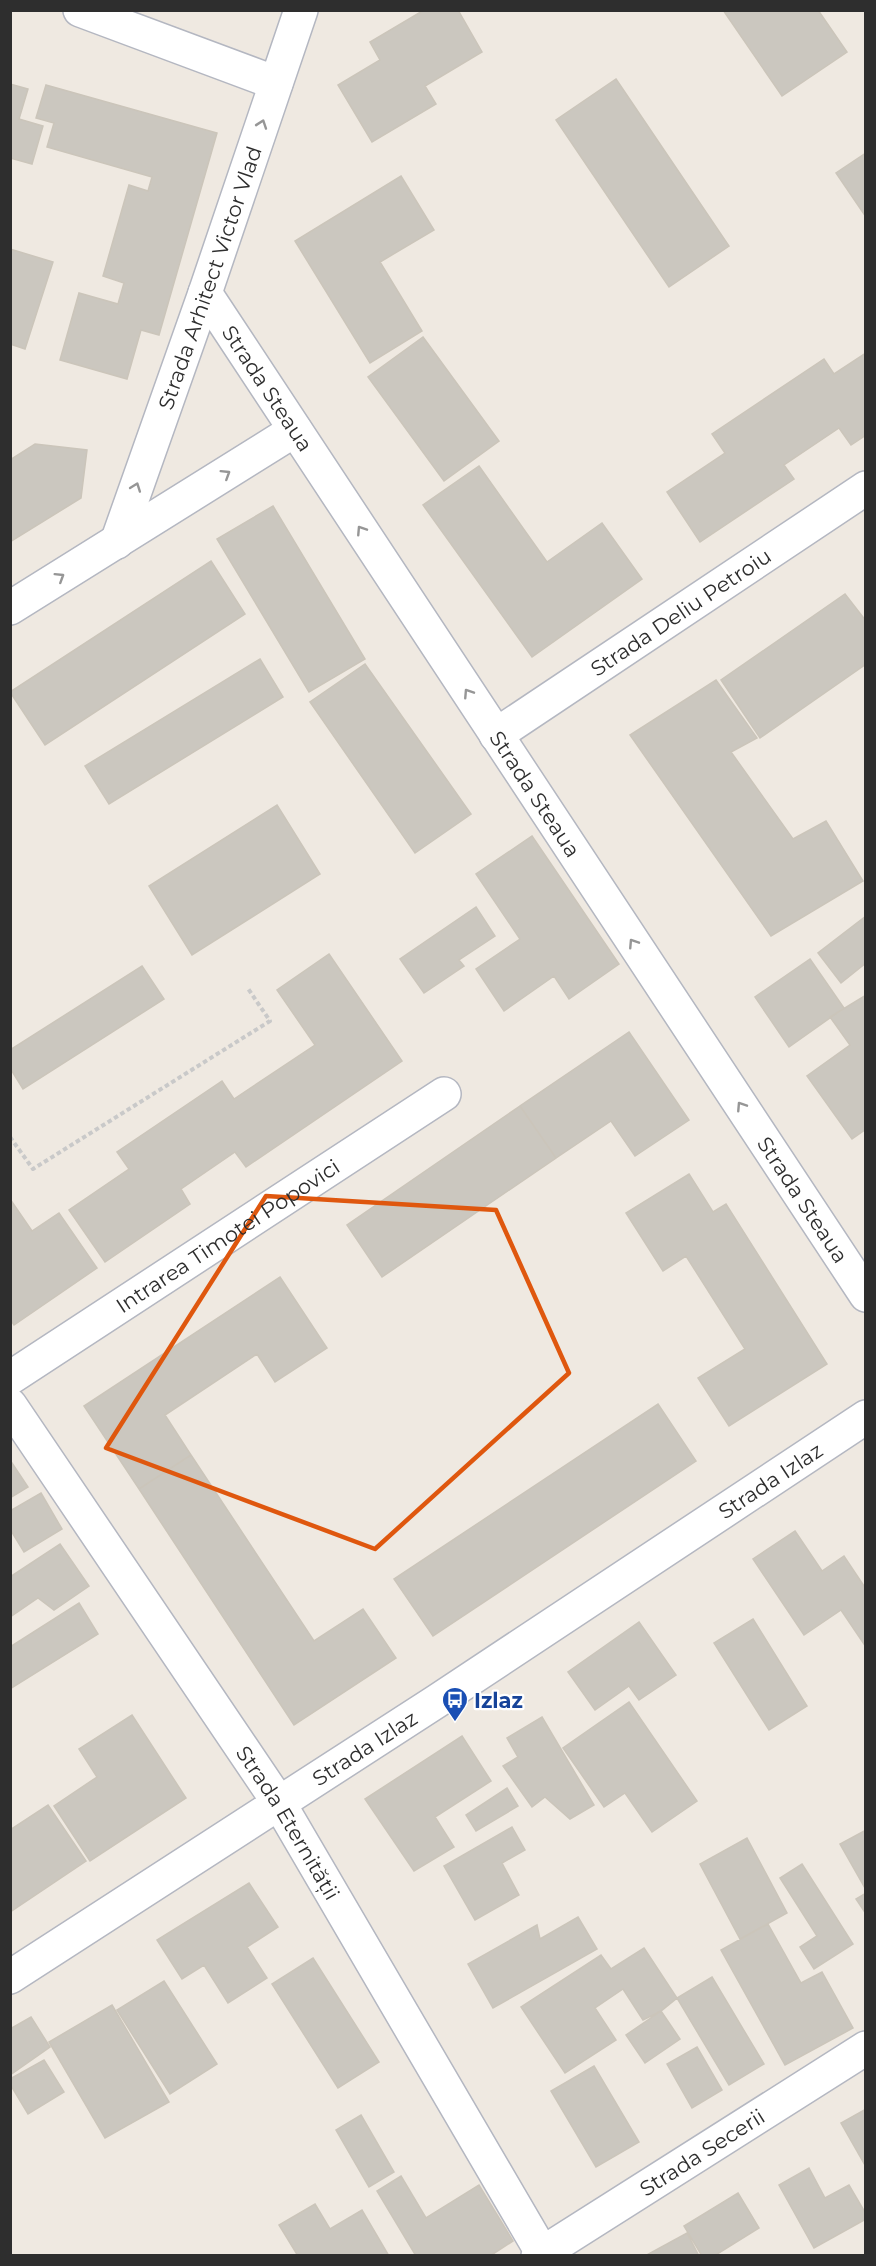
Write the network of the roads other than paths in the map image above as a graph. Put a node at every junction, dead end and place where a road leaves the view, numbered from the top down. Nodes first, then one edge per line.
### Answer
1 (80, 10) edge
2 (301, 10) edge
3 (276, 83) junction
4 (205, 293) junction
5 (295, 430) junction
6 (866, 488) edge
7 (117, 542) junction
8 (10, 608) edge
9 (496, 735) junction
10 (444, 1094) dead end
11 (866, 1295) edge
12 (10, 1378) edge
13 (10, 1405) edge
14 (866, 1417) edge
15 (279, 1803) junction
16 (10, 1977) edge
17 (866, 2048) edge
18 (541, 2255) edge

1 - 3 street
2 - 3 street, Strada Arhitect Victor Vlad
4 -> 3 street, Strada Arhitect Victor Vlad
4 - 5 street, Strada Steaua
7 -> 4 street, Strada Arhitect Victor Vlad
7 -> 5 street
9 -> 5 street, Strada Steaua
6 - 9 street, Strada Deliu Petroiu
8 -> 7 street
11 -> 9 street, Strada Steaua
10 - 12 street, Intrarea Timotei Popovici
13 - 15 street, Strada Eternității
14 - 15 street, Strada Izlaz
15 - 16 street, Strada Izlaz
15 - 18 street, Strada Eternității
17 - 18 street, Strada Secerii

